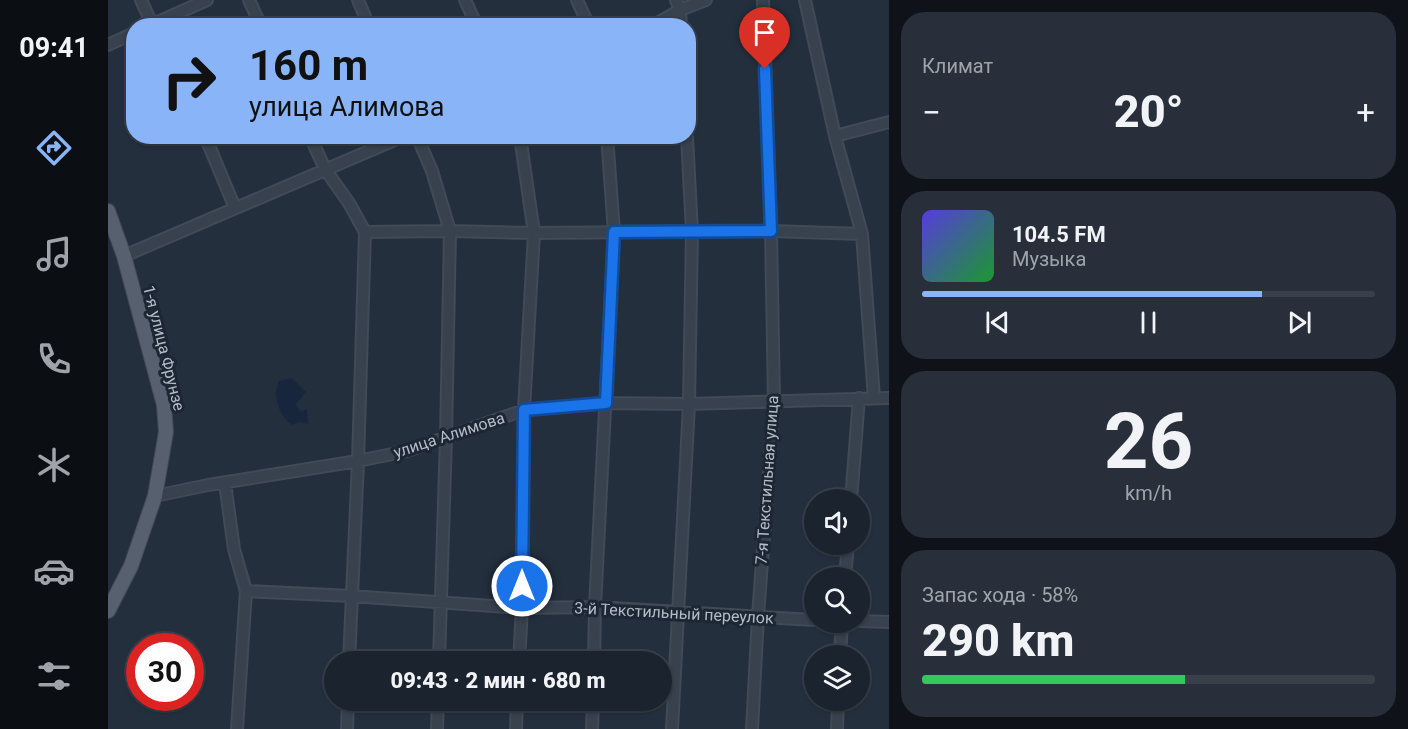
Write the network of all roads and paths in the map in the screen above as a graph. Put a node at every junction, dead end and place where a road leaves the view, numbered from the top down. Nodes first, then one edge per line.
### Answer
1 (141, 0) edge
2 (207, 0) edge
3 (249, 0) edge
4 (358, 0) edge
5 (465, 0) edge
6 (577, 0) edge
7 (706, 0) edge
8 (763, 0) edge
9 (806, 0) edge
10 (678, 5) edge
11 (148, 18) edge
12 (167, 18) edge
13 (257, 18) edge
14 (366, 18) edge
15 (473, 18) edge
16 (585, 18) edge
17 (662, 18) edge
18 (126, 37) edge
19 (108, 45) edge
20 (889, 122) edge
21 (835, 136) junction
22 (208, 144) edge
23 (314, 144) edge
24 (385, 144) edge
25 (420, 144) edge
26 (521, 144) edge
27 (608, 144) edge
28 (687, 144) edge
29 (325, 169) junction
30 (236, 208) junction
31 (108, 211) edge
32 (450, 231) junction
33 (771, 231) junction
34 (365, 232) junction
35 (614, 232) junction
36 (692, 232) junction
37 (534, 233) junction
38 (862, 234) junction
39 (124, 256) junction
40 (859, 398) junction
41 (874, 398) junction
42 (889, 398) edge
43 (774, 402) junction
44 (606, 403) junction
45 (689, 404) junction
46 (524, 410) junction
47 (446, 438) junction
48 (357, 461) junction
49 (225, 483) junction
50 (852, 489) edge
51 (155, 496) junction
52 (246, 591) junction
53 (351, 596) junction
54 (441, 602) junction
55 (595, 607) junction
56 (522, 608) junction
57 (108, 611) edge
58 (678, 612) junction
59 (758, 616) junction
60 (804, 619) edge
61 (870, 621) edge
62 (889, 622) edge
63 (349, 651) edge
64 (439, 651) edge
65 (520, 651) edge
66 (594, 651) edge
67 (347, 711) edge
68 (438, 711) edge
69 (517, 711) edge
70 (593, 711) edge
71 (838, 711) edge
72 (237, 729) edge
73 (346, 729) edge
74 (437, 729) edge
75 (516, 729) edge
76 (592, 729) edge
77 (672, 729) edge
78 (752, 729) edge
79 (837, 729) edge

1 - 11 street
2 - 12 street
3 - 13 street
4 - 14 street
5 - 15 street
6 - 16 street
7 - 10 street
8 - 33 street, 7-я Текстильная улица
9 - 21 street
10 - 17 street
18 - 19 street
20 - 21 street
21 - 38 street
22 - 30 street
23 - 29 street
24 - 29 street
25 - 32 street
26 - 37 street
27 - 35 street
28 - 36 street
29 - 30 street
29 - 34 street
30 - 39 street
31 - 39 main road, 1-я улица Фрунзе
32 - 34 street
32 - 37 street
32 - 47 street
33 - 36 street
33 - 38 street
33 - 43 street, 7-я Текстильная улица
34 - 48 street
35 - 36 street
35 - 37 street
35 - 44 street
36 - 45 street
37 - 46 street
38 - 41 street
39 - 51 main road, 1-я улица Фрунзе
40 - 41 street, улица Алимова
40 - 43 street, улица Алимова
40 - 50 street
41 - 42 street, улица Алимова
43 - 45 street, улица Алимова
43 - 59 street, 7-я Текстильная улица
44 - 45 street, улица Алимова
44 - 46 street, улица Алимова
44 - 55 street
45 - 58 street
46 - 47 street, улица Алимова
46 - 56 street
47 - 48 street, улица Алимова
47 - 54 street
48 - 49 street, улица Алимова
48 - 53 street
49 - 51 street, улица Алимова
49 - 52 street
51 - 57 main road, 1-я улица Фрунзе
52 - 53 street, 3-й Текстильный переулок
52 - 72 street
53 - 54 street, 3-й Текстильный переулок
53 - 63 street
54 - 56 street, 3-й Текстильный переулок
54 - 64 street
55 - 56 street, 3-й Текстильный переулок
55 - 58 street, 3-й Текстильный переулок
55 - 66 street
56 - 65 street
58 - 59 street, 3-й Текстильный переулок
58 - 77 street
59 - 60 street, 3-й Текстильный переулок
59 - 78 street, 7-я Текстильная улица
61 - 62 street
67 - 73 street
68 - 74 street
69 - 75 street
70 - 76 street
71 - 79 street

